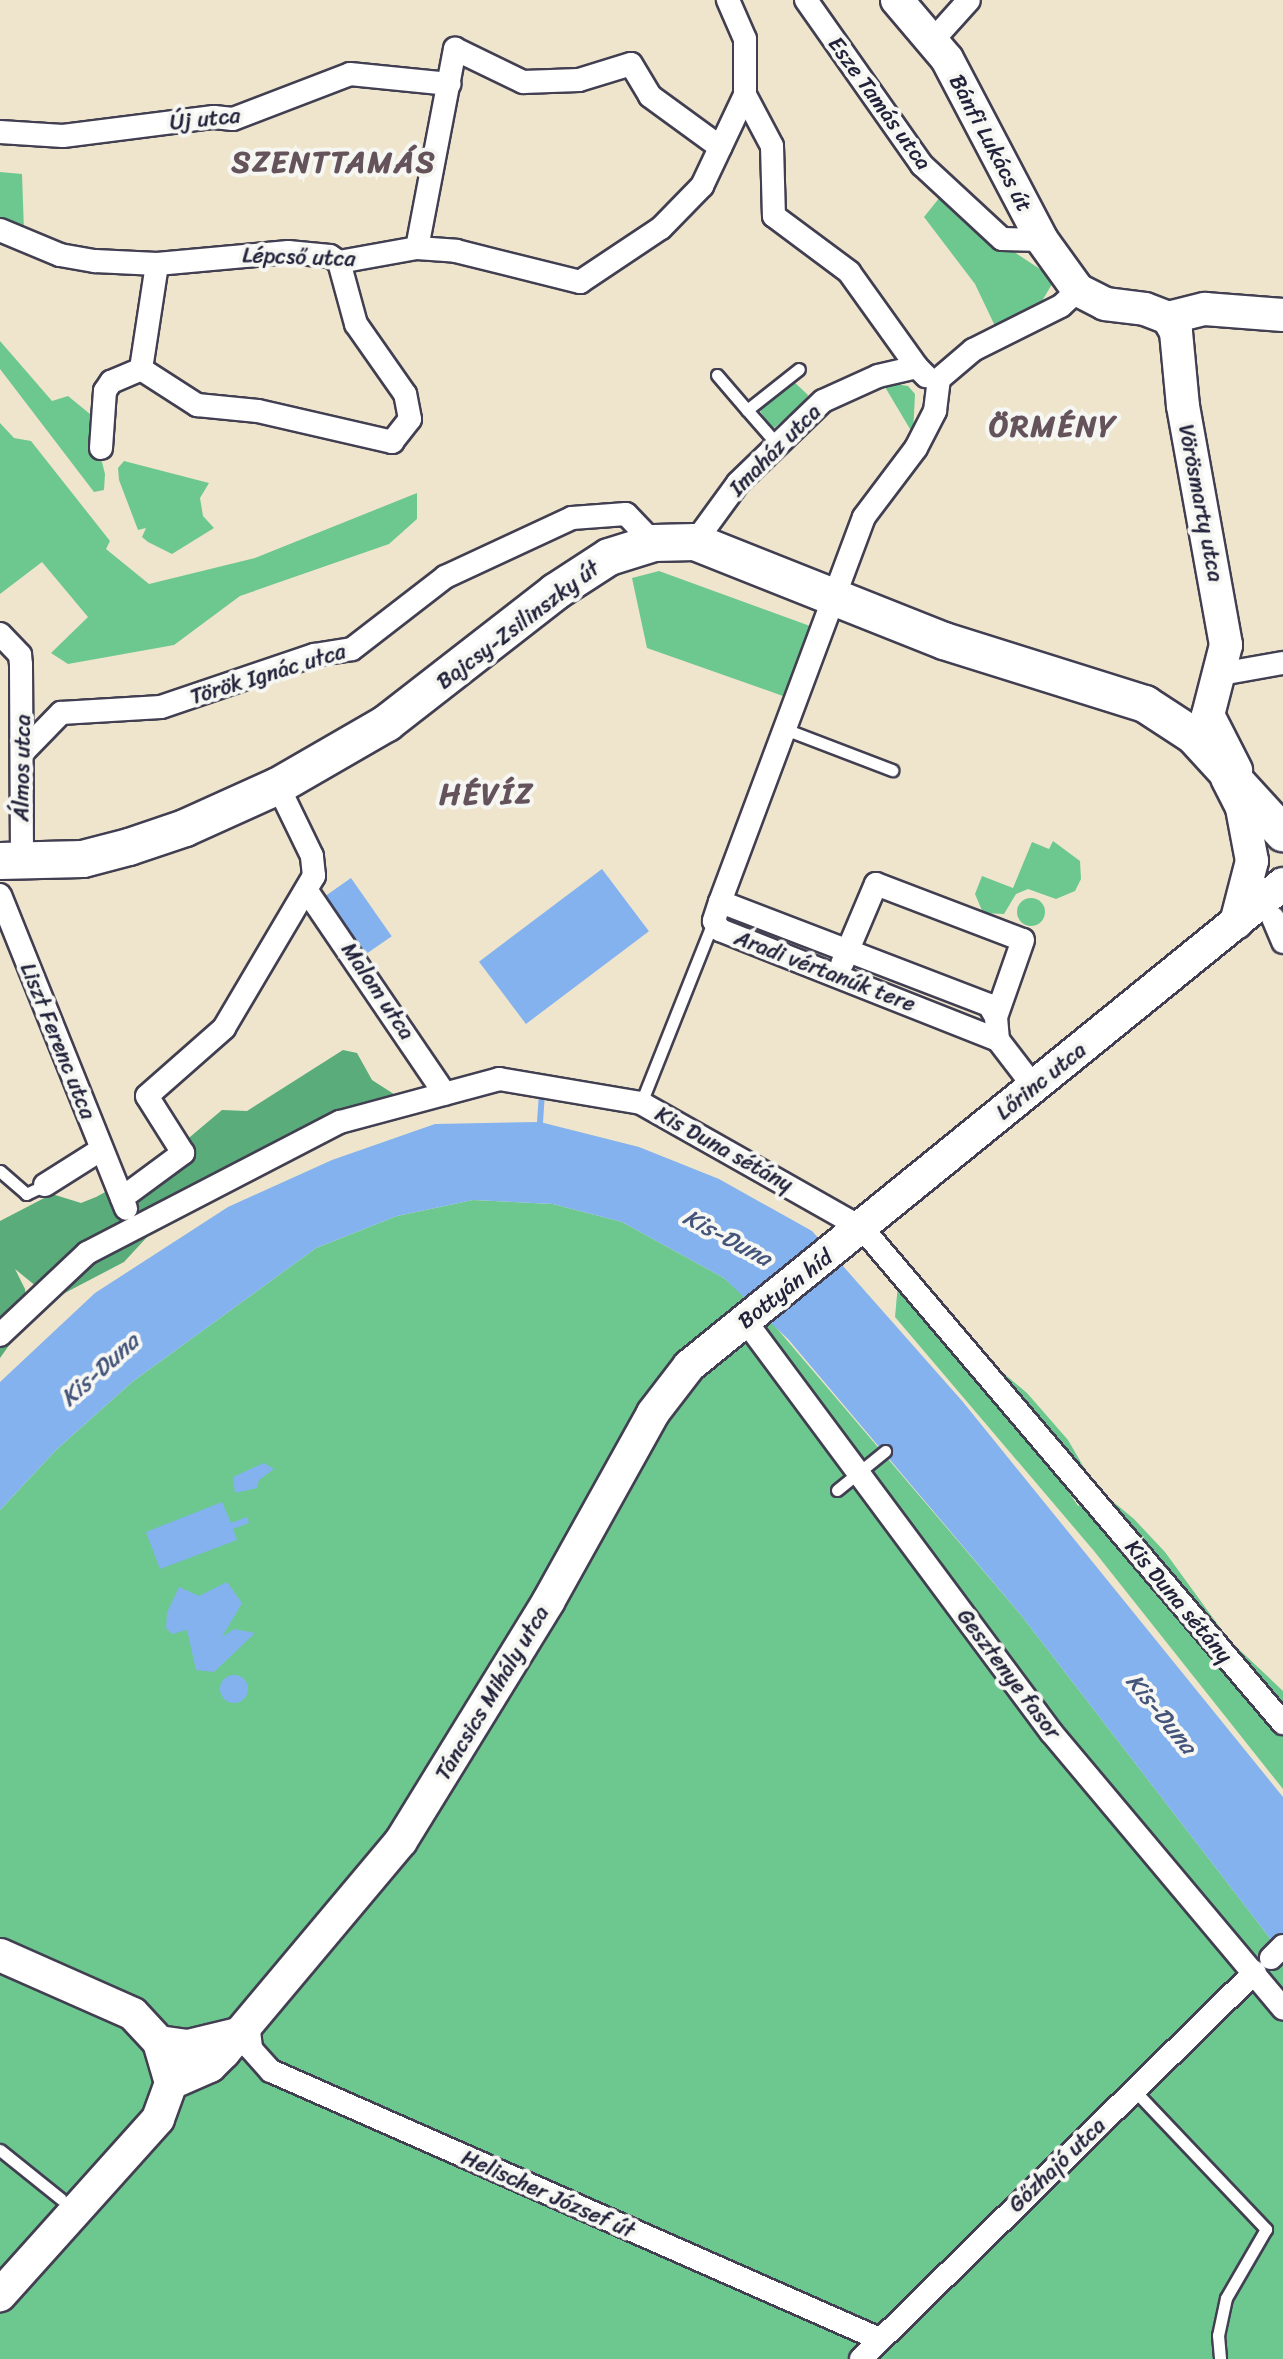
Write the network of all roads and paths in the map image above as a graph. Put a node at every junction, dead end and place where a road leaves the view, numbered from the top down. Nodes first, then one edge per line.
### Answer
1 (728, 0) edge
2 (806, 0) edge
3 (897, 0) edge
4 (969, 0) edge
5 (934, 39) junction
6 (450, 84) junction
7 (745, 95) junction
8 (0, 132) edge
9 (720, 147) junction
10 (0, 230) edge
11 (1042, 240) junction
12 (417, 248) junction
13 (339, 262) junction
14 (157, 264) junction
15 (1078, 290) junction
16 (1283, 315) edge
17 (1168, 318) junction
18 (917, 367) junction
19 (141, 369) junction
20 (799, 369) dead end
21 (717, 375) dead end
22 (939, 379) junction
23 (747, 410) junction
24 (776, 443) junction
25 (101, 448) dead end
26 (695, 542) junction
27 (654, 543) junction
28 (834, 598) junction
29 (0, 634) edge
30 (1283, 663) edge
31 (1218, 681) junction
32 (1172, 720) junction
33 (785, 729) junction
34 (38, 743) junction
35 (892, 770) dead end
36 (1223, 770) junction
37 (278, 786) junction
38 (1276, 823) edge
39 (11, 862) edge
40 (1283, 884) edge
41 (307, 891) junction
42 (0, 895) edge
43 (717, 911) junction
44 (1273, 918) dead end
45 (1236, 923) junction
46 (1283, 942) edge
47 (848, 950) junction
48 (837, 976) junction
49 (996, 1017) junction
50 (998, 1040) junction
51 (1034, 1087) junction
52 (445, 1094) junction
53 (641, 1103) junction
54 (101, 1145) junction
55 (0, 1171) edge
56 (45, 1185) joint
57 (855, 1234) junction
58 (736, 1333) junction
59 (0, 1335) edge
60 (885, 1451) dead end
61 (860, 1471) junction
62 (837, 1490) dead end
63 (1283, 1723) edge
64 (0, 1955) edge
65 (1270, 1959) edge
66 (1283, 2008) edge
67 (243, 2028) junction
68 (159, 2042) junction
69 (171, 2083) junction
70 (1134, 2090) junction
71 (0, 2150) edge
72 (61, 2199) dead end
73 (8, 2286) edge
74 (877, 2338) junction
75 (861, 2359) edge
76 (1220, 2359) edge

1 - 7 street
2 - 11 street, Esze Tamás utca
3 - 5 street, Bánfi Lukács út
4 - 5 street
5 - 11 street, Bánfi Lukács út
6 - 8 street, Új utca
6 - 9 street
6 - 12 street
7 - 9 street
7 - 18 street
9 - 12 street, Lépcső utca
10 - 14 street, Lépcső utca
11 - 15 street, Bánfi Lukács út
12 - 13 street, Lépcső utca
13 - 14 street, Lépcső utca
13 - 19 street
14 - 19 street
15 - 17 street
15 - 22 street
16 - 17 street
17 - 31 street, Vörösmarty utca
18 - 22 street
18 - 24 street, Imaház utca
19 - 25 street
20 - 23 lane
21 - 23 lane
22 - 28 street
23 - 24 lane
24 - 26 street, Imaház utca
26 - 27 main road, Bajcsy-Zsilinszky út
26 - 28 main road, Bajcsy-Zsilinszky út
27 - 34 street, Török Ignác utca
27 - 37 main road, Bajcsy-Zsilinszky út
28 - 32 main road, Bajcsy-Zsilinszky út
28 - 33 street
29 - 34 street, Álmos utca
30 - 31 street
31 - 32 street
31 - 38 street, Vörösmarty utca
32 - 36 main road, Bajcsy-Zsilinszky út
33 - 35 lane
33 - 43 street
34 - 39 street, Álmos utca
36 - 38 main road, Bajcsy-Zsilinszky út
36 - 45 street
37 - 39 main road, Bajcsy-Zsilinszky út
37 - 41 street
40 - 45 street, Lőrinc utca
41 - 52 street, Malom utca
41 - 54 street, Liszt Ferenc utca
42 - 54 street, Liszt Ferenc utca
43 - 47 street, Aradi vértanúk tere
43 - 48 street, Aradi vértanúk tere
43 - 53 lane
44 - 46 street
45 - 51 street, Lőrinc utca
47 - 48 street
47 - 49 street, Aradi vértanúk tere
47 - 49 street, Aradi vértanúk tere
48 - 50 street, Aradi vértanúk tere
49 - 50 street, Aradi vértanúk tere
50 - 51 street
51 - 57 street, Lőrinc utca
52 - 53 street, Kis Duna sétány
52 - 59 street, Kis Duna sétány
53 - 57 street, Kis Duna sétány
54 - 56 street
55 - 56 lane
57 - 58 street, Bottyán híd
57 - 63 street, Kis Duna sétány
58 - 61 street, Gesztenye fasor
58 - 67 street, Táncsics Mihály utca
60 - 61 lane
61 - 62 lane
61 - 65 street, Gesztenye fasor
64 - 68 street
65 - 66 street, Gesztenye fasor
65 - 70 street, Gőzhajó utca
67 - 68 street
67 - 69 street
67 - 74 street, Helischer József út
68 - 69 street
69 - 73 street
70 - 74 street, Gőzhajó utca
70 - 76 lane
71 - 72 lane
74 - 75 street, Gőzhajó utca

